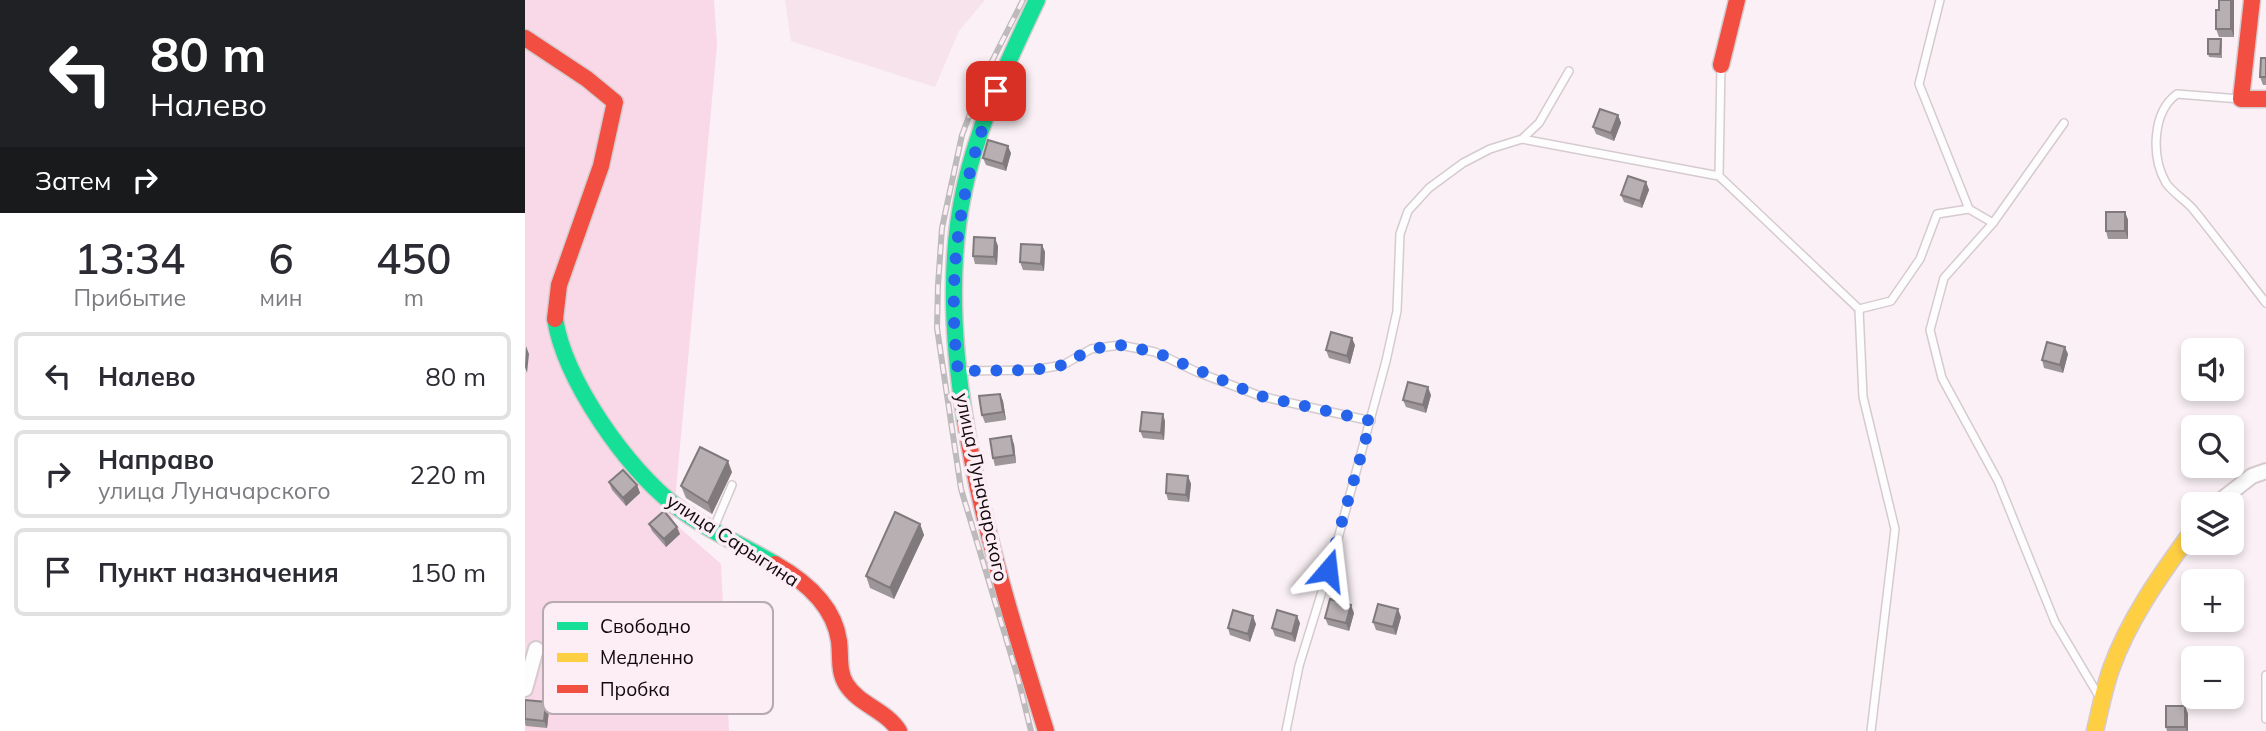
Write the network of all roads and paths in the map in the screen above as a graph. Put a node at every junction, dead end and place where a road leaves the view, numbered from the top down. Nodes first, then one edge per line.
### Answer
1 (1037, 0) edge
2 (1737, 0) edge
3 (1940, 0) edge
4 (2252, 0) edge
5 (525, 38) edge
6 (1721, 65) joint
7 (1569, 71) dead end
8 (2241, 99) junction
9 (2266, 99) edge
10 (2064, 123) dead end
11 (1522, 139) junction
12 (1719, 176) junction
13 (1969, 208) junction
14 (1993, 223) junction
15 (2266, 303) edge
16 (1859, 309) junction
17 (958, 371) junction
18 (1371, 421) junction
19 (2266, 471) edge
20 (732, 485) dead end
21 (2231, 492) edge
22 (713, 530) junction
23 (2181, 547) edge
24 (536, 649) dead end
25 (2266, 675) edge
26 (525, 689) edge
27 (2102, 702) junction
28 (2266, 719) edge
29 (899, 731) edge
30 (1047, 731) edge
31 (1286, 731) edge
32 (1871, 731) edge
33 (2095, 731) edge

1 - 17 street, улица Луначарского
2 - 6 street
3 - 13 lane
4 - 8 street
5 - 22 street, улица Сарыгина
6 - 12 lane
7 - 11 lane
8 - 9 street
8 - 15 lane
10 - 14 lane
11 - 12 lane
11 - 18 lane
12 - 16 lane
13 - 14 lane
13 - 16 lane
14 - 27 lane
16 - 32 lane
17 - 18 lane
17 - 30 street, улица Луначарского
18 - 31 lane
19 - 21 street
20 - 22 lane
22 - 29 street, улица Сарыгина
23 - 27 street
24 - 26 street
25 - 28 lane
27 - 33 street

